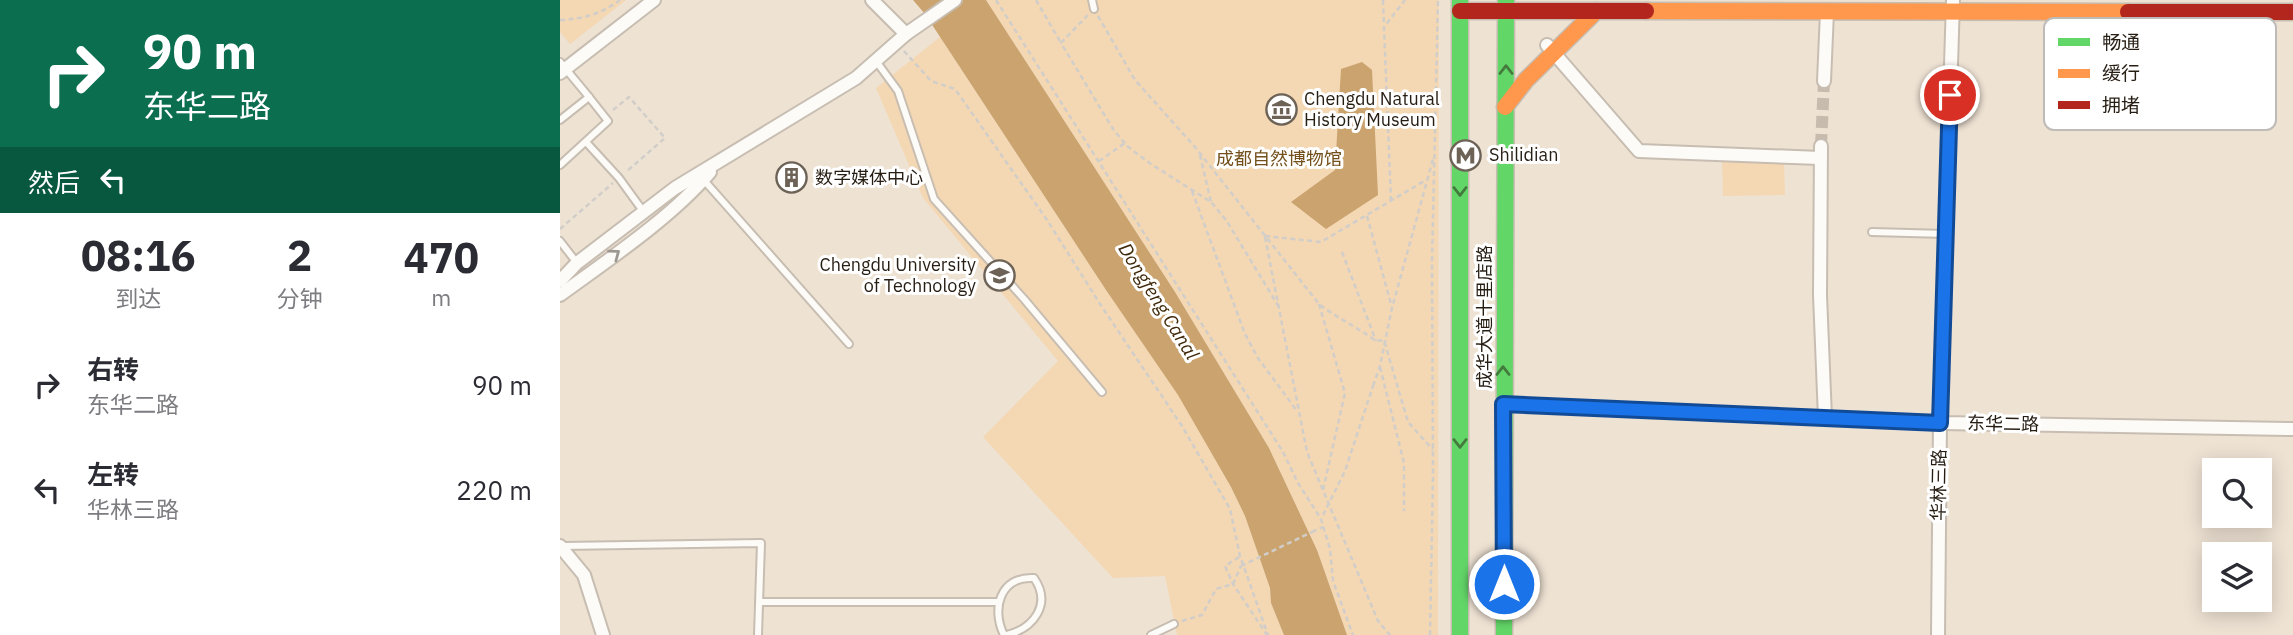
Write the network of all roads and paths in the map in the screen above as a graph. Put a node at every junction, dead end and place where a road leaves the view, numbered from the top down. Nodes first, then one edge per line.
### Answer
1 (620, 0) edge
2 (654, 0) edge
3 (872, 0) edge
4 (955, 0) edge
5 (996, 0) edge
6 (1036, 0) edge
7 (1092, 0) edge
8 (1383, 0) edge
9 (1405, 0) edge
10 (1438, 0) edge
11 (1460, 5) edge
12 (1506, 6) edge
13 (1952, 6) edge
14 (1094, 9) junction
15 (1596, 11) junction
16 (1827, 12) junction
17 (2293, 12) edge
18 (560, 20) edge
19 (1384, 27) junction
20 (906, 34) junction
21 (1061, 43) junction
22 (897, 44) junction
23 (1550, 48) junction
24 (876, 61) junction
25 (562, 68) edge
26 (1824, 81) tunnel mouth
27 (589, 97) junction
28 (1506, 107) junction
29 (560, 120) edge
30 (608, 121) junction
31 (586, 142) junction
32 (1125, 143) junction
33 (1199, 151) junction
34 (1434, 155) junction
35 (1098, 161) junction
36 (560, 165) edge
37 (701, 177) junction
38 (619, 178) junction
39 (1427, 180) junction
40 (1192, 190) junction
41 (1391, 201) junction
42 (1210, 202) junction
43 (643, 211) junction
44 (1367, 215) junction
45 (560, 229) edge
46 (1872, 232) dead end
47 (1946, 234) junction
48 (1265, 236) junction
49 (560, 241) edge
50 (1342, 252) dead end
51 (577, 263) junction
52 (560, 281) edge
53 (560, 295) edge
54 (1319, 304) junction
55 (1279, 307) junction
56 (1392, 307) junction
57 (1384, 340) junction
58 (1376, 341) junction
59 (849, 344) dead end
60 (1380, 366) junction
61 (1101, 392) dead end
62 (1503, 404) junction
63 (1299, 413) junction
64 (1825, 418) junction
65 (1940, 423) junction
66 (2293, 429) edge
67 (1433, 450) junction
68 (1323, 491) junction
69 (1404, 511) dead end
70 (1322, 517) junction
71 (1323, 527) junction
72 (560, 546) edge
73 (1240, 556) junction
74 (1233, 584) junction
75 (760, 602) junction
76 (998, 602) junction
77 (1174, 624) joint
78 (603, 635) edge
79 (758, 635) edge
80 (1005, 635) edge
81 (1151, 635) edge
82 (1267, 635) edge
83 (1353, 635) edge
84 (1390, 635) edge
85 (1430, 635) edge
86 (1460, 635) edge
87 (1504, 635) edge
88 (1938, 635) edge

1 - 18 path
2 - 25 street
3 - 20 street
4 - 20 street
5 - 35 path
6 - 21 path
7 - 14 lane
8 - 19 path
9 - 19 path
10 - 34 path
11 - 12 main road
11 -> 86 main road, 成华大道十里店路
12 - 15 main road
28 -> 12 main road, 成华大道十里店路
13 - 16 main road
13 - 17 main road
13 - 47 street, 华林三路
14 - 21 path
14 - 33 path
15 - 16 main road
15 - 23 main road
16 - 26 street
19 - 41 path
20 - 22 street
21 - 32 path
22 - 24 street
22 - 73 path
23 - 28 main road
23 - 64 street
24 - 37 street
24 - 61 lane
25 - 27 lane
27 - 29 lane
27 - 30 lane
62 -> 28 main road, 成华大道十里店路
30 - 31 lane
30 - 38 path
31 - 36 lane
31 - 38 lane
32 - 35 path
32 - 40 path
33 - 42 path
33 - 48 path
34 - 39 path
34 - 67 path
35 - 70 path
37 - 43 street
53 -> 37 street
37 - 59 lane
38 - 43 lane
38 - 45 path
39 - 41 path
39 - 56 path
40 - 42 path
40 - 63 path
41 - 44 path
42 - 55 path
43 - 51 street
44 - 48 path
44 - 56 path
46 - 47 lane
47 - 65 street, 华林三路
48 - 54 path
48 - 55 path
49 - 51 lane
50 - 58 path
51 - 52 street
54 - 58 path
54 - 68 path
55 - 63 path
56 - 57 path
57 - 58 path
57 - 60 path
57 - 67 path
60 - 69 path
60 - 70 path, bridge
62 - 64 street, 东华二路
62 - 87 main road, 成华大道十里店路
63 - 68 path
64 - 65 street, 东华二路
65 - 66 street, 东华二路
65 - 88 street, 华林三路
67 - 85 path
68 - 84 path
70 - 71 path
71 - 74 path, bridge
71 - 83 path
72 - 75 lane
72 - 78 street
73 - 74 path
73 - 82 path
74 - 77 path
74 - 82 path
75 - 76 lane
75 - 79 lane
76 - 80 lane
76 - 80 lane
77 - 81 lane

